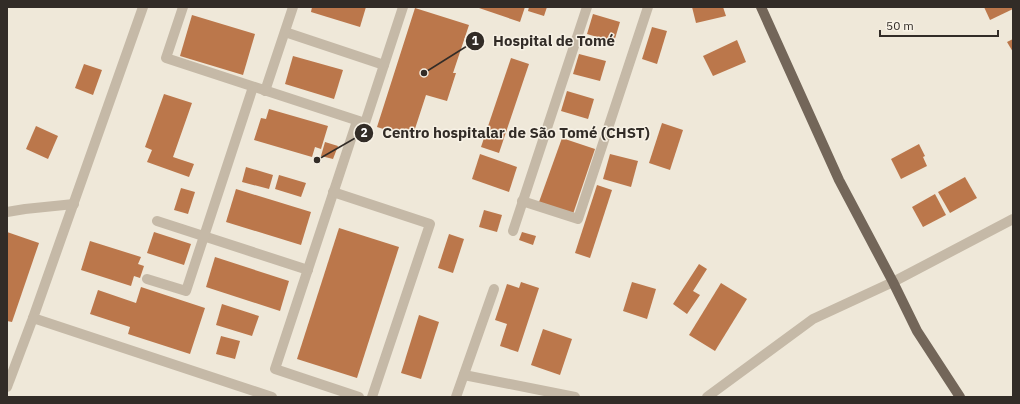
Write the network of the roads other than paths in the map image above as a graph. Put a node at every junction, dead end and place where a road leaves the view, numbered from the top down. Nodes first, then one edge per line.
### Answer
1 (143, 7) edge
2 (183, 7) edge
3 (293, 7) edge
4 (403, 7) edge
5 (587, 7) edge
6 (648, 7) edge
7 (761, 7) edge
8 (285, 32) junction
9 (384, 65) junction
10 (253, 87) junction
11 (265, 91) junction
12 (357, 121) junction
13 (333, 192) junction
14 (522, 201) junction
15 (74, 204) junction
16 (7, 212) edge
17 (1013, 219) edge
18 (157, 221) dead end
19 (513, 230) dead end
20 (204, 236) junction
21 (308, 270) junction
22 (147, 279) dead end
23 (893, 282) junction
24 (494, 289) dead end
25 (34, 318) junction
26 (464, 375) junction
27 (7, 387) edge
28 (269, 396) edge
29 (359, 397) edge
30 (372, 397) edge
31 (456, 397) edge
32 (575, 397) edge
33 (707, 397) edge
34 (960, 397) edge

1 - 15 street
2 - 10 street
3 - 8 street
4 - 9 street
5 - 14 street
6 - 14 street
7 - 23 main road
8 - 9 street
8 - 11 street
9 - 12 street
10 - 11 street
10 - 20 street
11 - 12 street
12 - 13 street
13 - 21 street
13 - 30 street
14 - 19 street
15 - 16 street
15 - 25 street
17 - 23 street
18 - 20 street
20 - 21 street
20 - 22 street
21 - 29 street
23 - 33 street
23 - 34 main road
24 - 26 street
25 - 27 street
25 - 28 street
26 - 31 street
26 - 32 street

